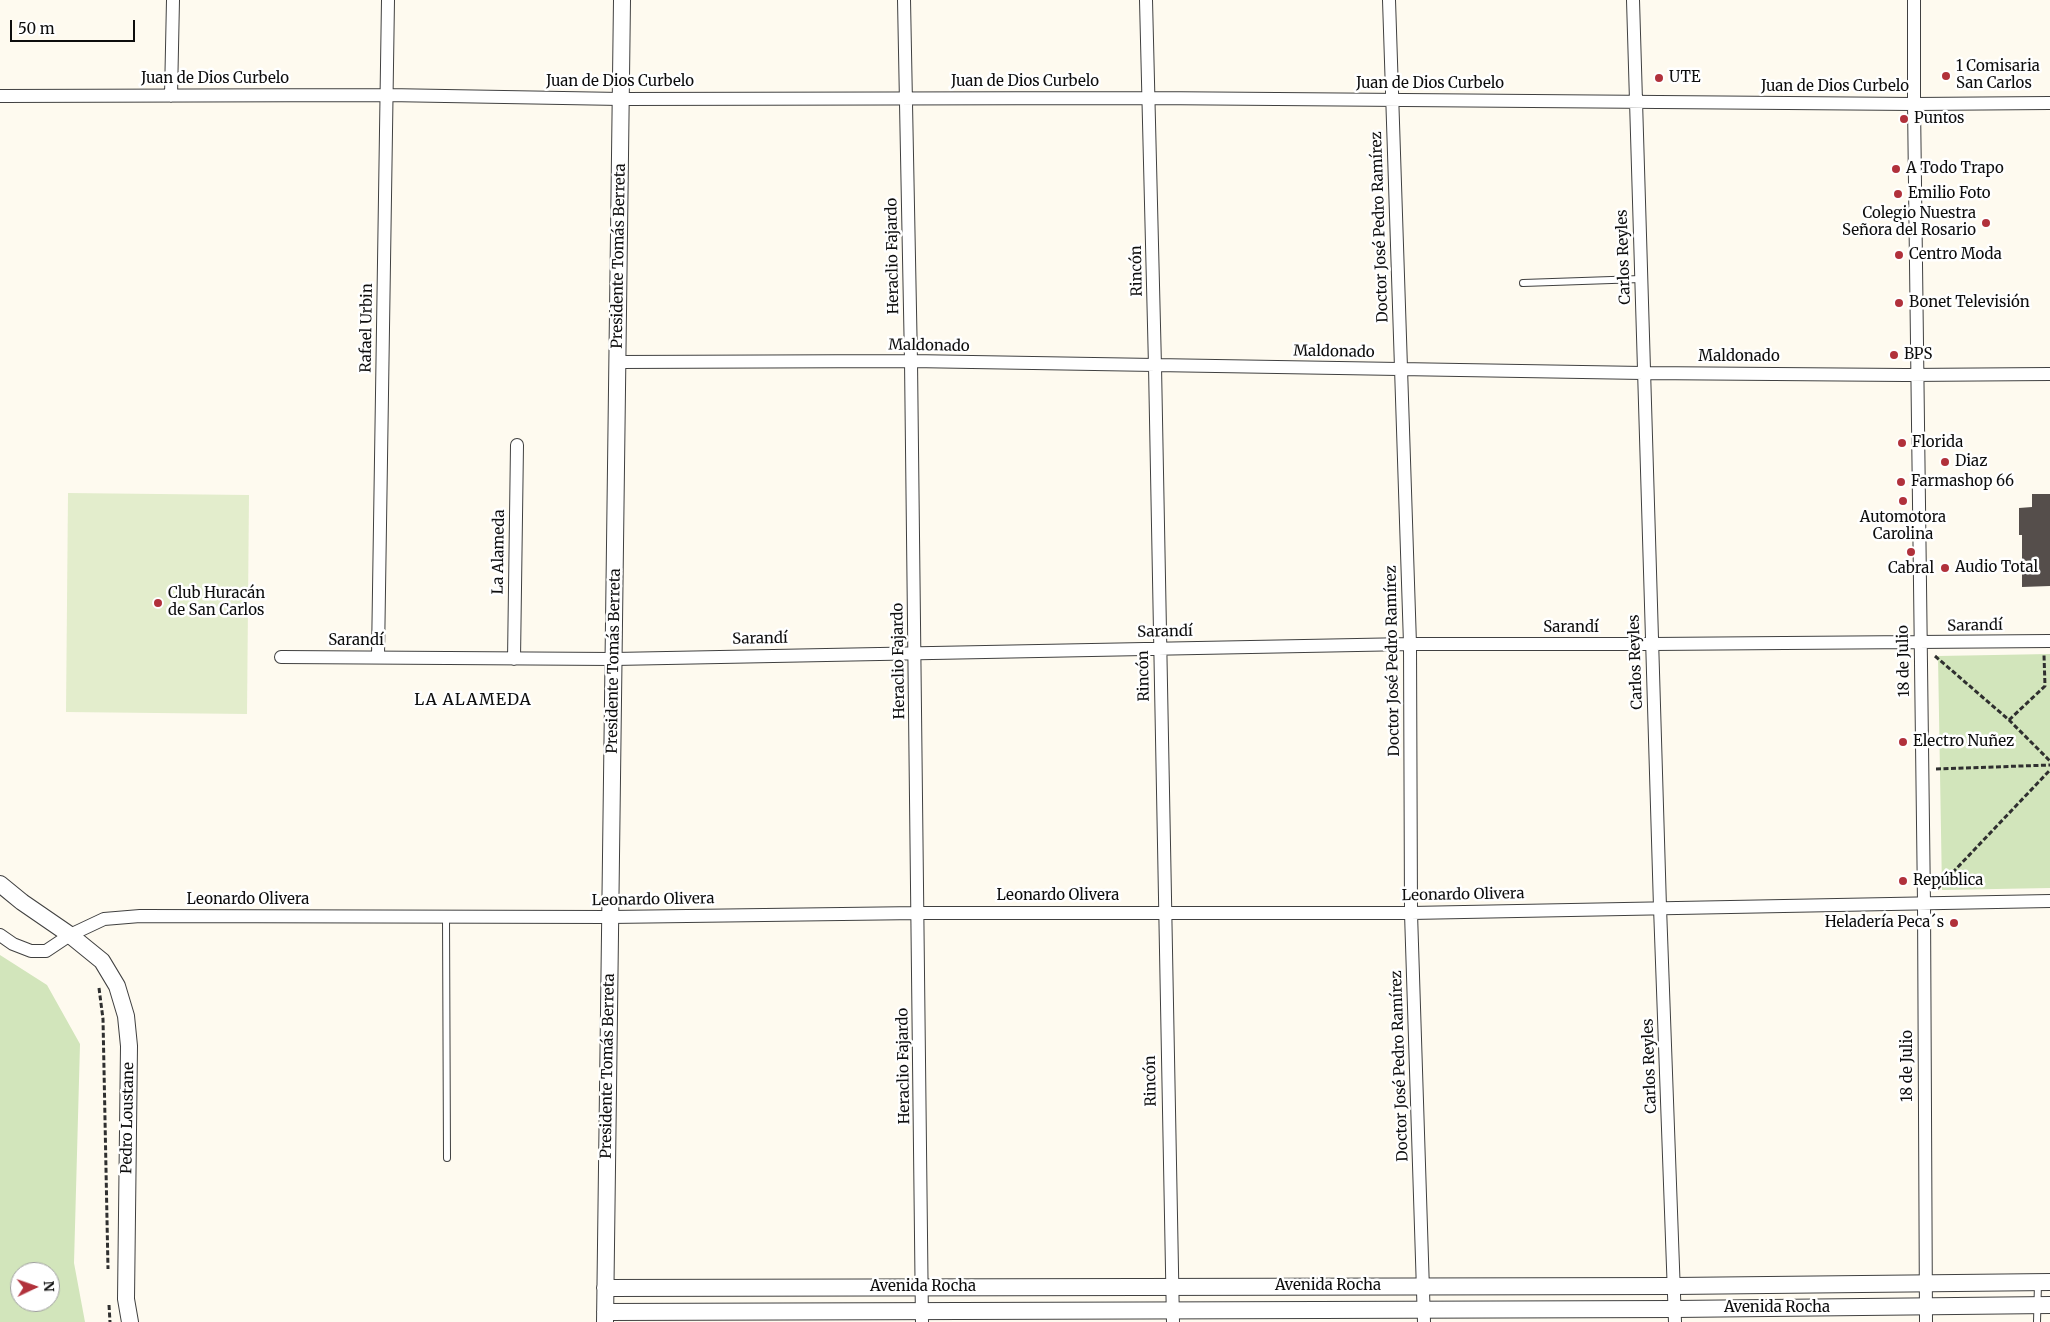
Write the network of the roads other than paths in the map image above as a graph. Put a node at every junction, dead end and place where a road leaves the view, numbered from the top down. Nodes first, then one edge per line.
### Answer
1 (173, 0) edge
2 (388, 0) edge
3 (622, 0) edge
4 (904, 0) edge
5 (1146, 0) edge
6 (1389, 0) edge
7 (1633, 0) edge
8 (1914, 0) edge
9 (387, 95) junction
10 (0, 96) edge
11 (172, 96) junction
12 (906, 98) junction
13 (1149, 98) junction
14 (621, 99) junction
15 (1391, 100) junction
16 (1636, 102) junction
17 (2050, 103) edge
18 (1914, 104) junction
19 (1641, 279) junction
20 (1523, 283) dead end
21 (911, 361) junction
22 (618, 362) junction
23 (1155, 366) junction
24 (1402, 369) junction
25 (1643, 373) junction
26 (2050, 374) edge
27 (1916, 375) junction
28 (518, 445) dead end
29 (2050, 641) edge
30 (1920, 643) junction
31 (1410, 644) junction
32 (1652, 644) junction
33 (1159, 648) junction
34 (915, 652) junction
35 (378, 656) junction
36 (281, 657) dead end
37 (614, 658) junction
38 (514, 660) junction
39 (0, 884) edge
40 (2050, 901) edge
41 (1924, 903) junction
42 (1660, 907) junction
43 (1164, 912) junction
44 (919, 913) junction
45 (1411, 913) junction
46 (446, 917) junction
47 (610, 917) junction
48 (70, 935) junction
49 (0, 936) edge
50 (447, 1158) dead end
51 (2044, 1282) edge
52 (1926, 1284) junction
53 (1424, 1285) junction
54 (1674, 1286) junction
55 (922, 1287) junction
56 (1172, 1287) junction
57 (605, 1288) junction
58 (2044, 1305) edge
59 (1926, 1315) edge
60 (922, 1316) edge
61 (1172, 1316) edge
62 (1424, 1316) edge
63 (1675, 1316) edge
64 (605, 1317) edge
65 (130, 1322) edge
66 (2037, 1322) edge

1 - 11 street
2 - 9 street, Rafael Urbin
3 - 14 street, Presidente Tomás Berreta
4 - 12 street, Heraclio Fajardo
5 - 13 street, Rincón
6 - 15 street, Doctor José Pedro Ramírez
7 - 16 street, Carlos Reyles
8 - 18 street, 18 de Julio
9 - 11 street, Juan de Dios Curbelo
9 - 14 street, Juan de Dios Curbelo
9 - 35 street, Rafael Urbin
10 - 11 street, Juan de Dios Curbelo
12 - 13 street, Juan de Dios Curbelo
12 - 14 street, Juan de Dios Curbelo
12 - 21 street, Heraclio Fajardo
13 - 15 street, Juan de Dios Curbelo
13 - 23 street, Rincón
14 - 22 street, Presidente Tomás Berreta
15 - 16 street, Juan de Dios Curbelo
15 - 24 street, Doctor José Pedro Ramírez
16 - 18 street, Juan de Dios Curbelo
16 - 19 street, Carlos Reyles
17 - 18 street, Juan de Dios Curbelo
18 - 27 street, 18 de Julio
19 - 20 lane
19 - 25 street, Carlos Reyles
21 - 22 street, Maldonado
21 - 23 street, Maldonado
21 - 34 street, Heraclio Fajardo
22 - 37 street, Presidente Tomás Berreta
23 - 24 street, Maldonado
23 - 33 street, Rincón
24 - 25 street, Maldonado
24 - 31 street, Doctor José Pedro Ramírez
25 - 27 street, Maldonado
25 - 32 street, Carlos Reyles
26 - 27 street, Maldonado
27 - 30 street, 18 de Julio
28 - 38 street, La Alameda
29 - 30 street, Sarandí
30 - 32 street, Sarandí
30 - 41 street, 18 de Julio
31 - 32 street, Sarandí
31 - 33 street, Sarandí
31 - 45 street, Doctor José Pedro Ramírez
32 - 42 street, Carlos Reyles
33 - 34 street, Sarandí
33 - 43 street, Rincón
34 - 37 street, Sarandí
34 - 44 street, Heraclio Fajardo
35 - 36 street, Sarandí
35 - 38 street, Sarandí
37 - 38 street, Sarandí
37 - 47 street, Presidente Tomás Berreta
39 - 48 street, Pedro Loustane
40 - 41 street, Leonardo Olivera
41 - 42 street, Leonardo Olivera
41 - 52 street, 18 de Julio
42 - 45 street, Leonardo Olivera
42 - 54 street, Carlos Reyles
43 - 44 street, Leonardo Olivera
43 - 45 street, Leonardo Olivera
43 - 56 street, Rincón
44 - 47 street, Leonardo Olivera
44 - 55 street, Heraclio Fajardo
45 - 53 street, Doctor José Pedro Ramírez
46 - 47 street, Leonardo Olivera
46 - 48 street, Leonardo Olivera
46 - 50 lane
47 - 57 street, Presidente Tomás Berreta
48 - 49 street, Leonardo Olivera
48 - 65 street, Pedro Loustane
51 - 52 street, Avenida Rocha
51 - 58 lane
52 - 54 street, Avenida Rocha
52 - 59 street, 18 de Julio
53 - 54 street, Avenida Rocha
53 - 56 street, Avenida Rocha
53 - 62 street, Doctor José Pedro Ramírez
54 - 63 street, Carlos Reyles
55 - 56 street, Avenida Rocha
55 - 57 street, Avenida Rocha
55 - 60 street, Heraclio Fajardo
56 - 61 street, Rincón
57 - 64 street, Presidente Tomás Berreta
58 - 59 street, Avenida Rocha
58 - 66 lane
59 - 63 street, Avenida Rocha
60 - 61 street, Avenida Rocha
60 - 64 street, Avenida Rocha
61 - 62 street, Avenida Rocha
62 - 63 street, Avenida Rocha

